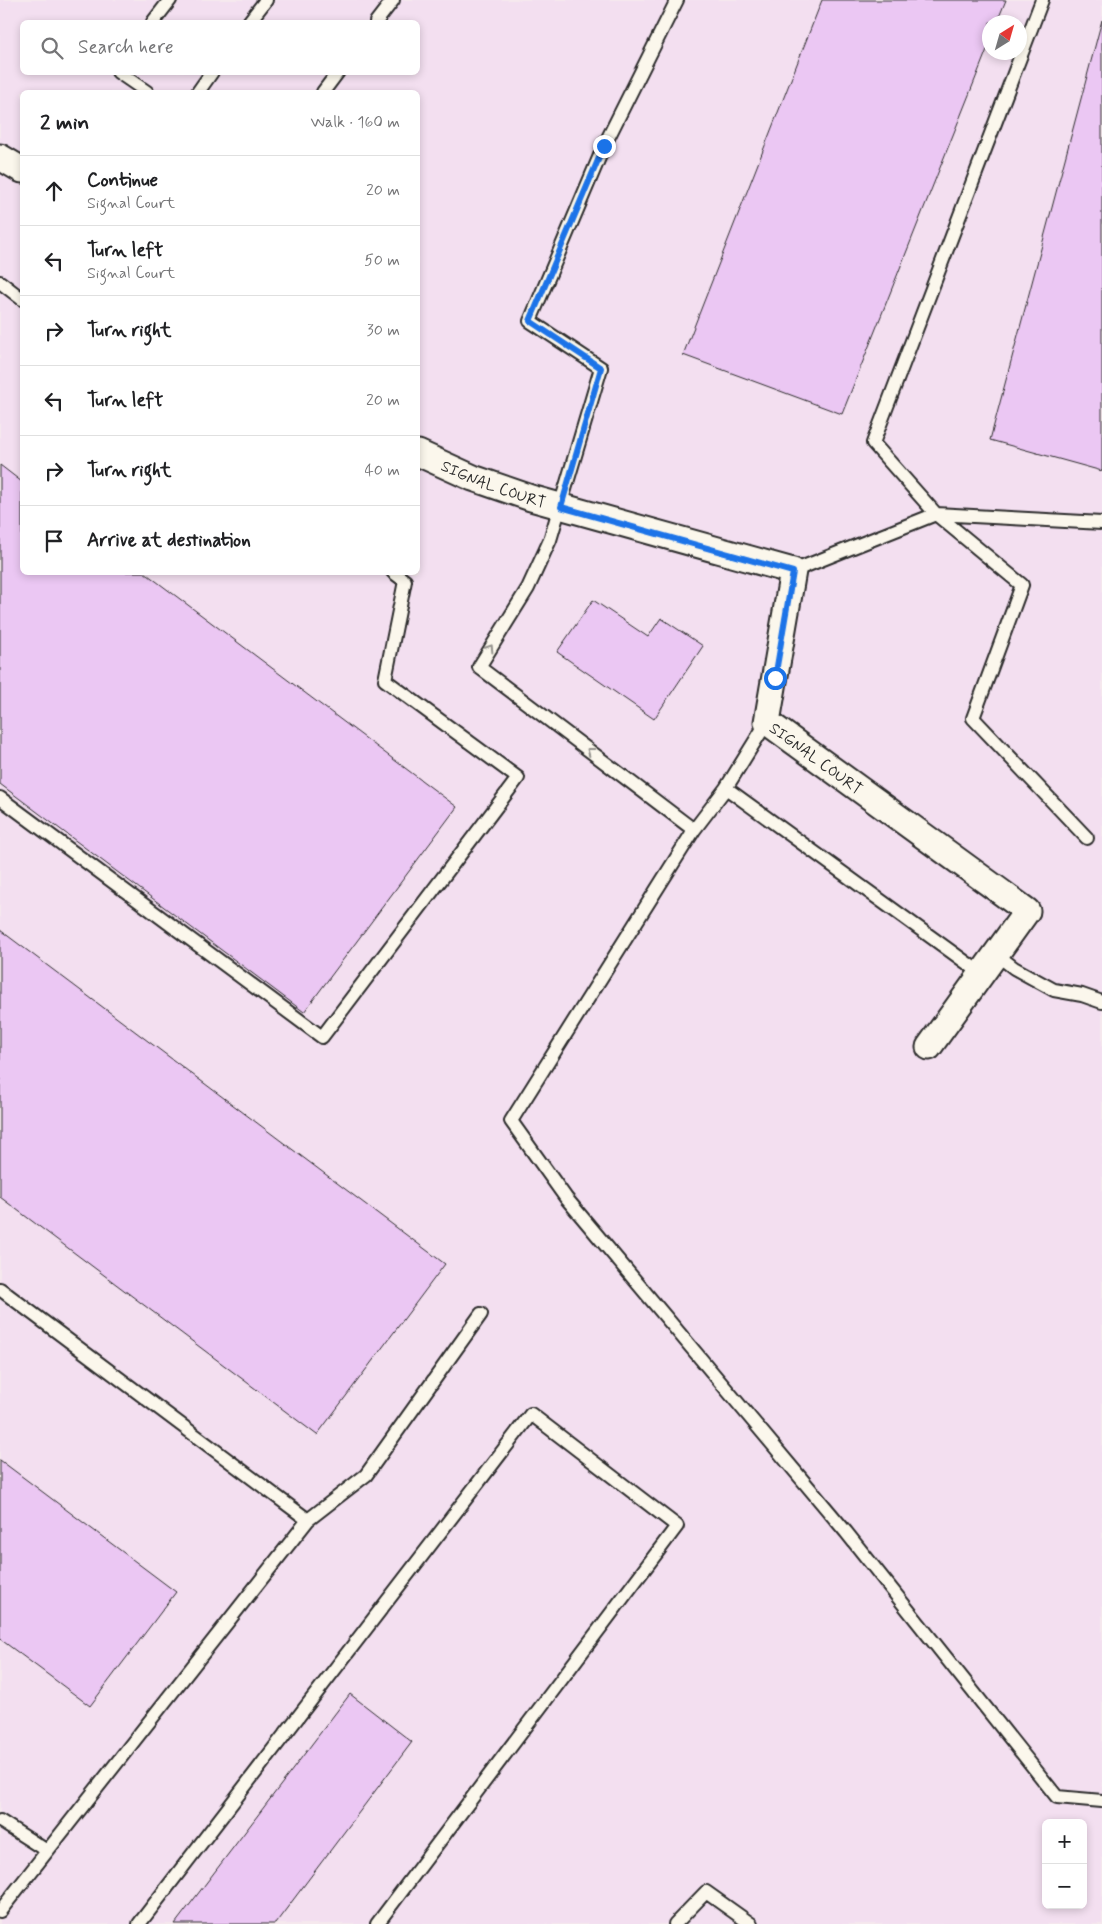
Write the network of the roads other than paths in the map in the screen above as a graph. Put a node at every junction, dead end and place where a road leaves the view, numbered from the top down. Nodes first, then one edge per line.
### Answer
1 (170, 0) edge
2 (266, 0) edge
3 (393, 0) edge
4 (677, 0) edge
5 (1042, 0) edge
6 (155, 20) edge
7 (251, 20) edge
8 (378, 20) edge
9 (122, 75) edge
10 (210, 75) edge
11 (336, 75) edge
12 (144, 90) edge
13 (199, 90) edge
14 (324, 90) edge
15 (0, 157) edge
16 (20, 169) edge
17 (0, 282) edge
18 (20, 297) edge
19 (420, 454) edge
20 (561, 507) junction
21 (936, 514) junction
22 (1102, 523) edge
23 (793, 572) junction
24 (397, 575) edge
25 (767, 722) junction
26 (726, 788) junction
27 (0, 798) edge
28 (694, 830) junction
29 (1087, 838) dead end
30 (989, 964) junction
31 (1102, 1002) edge
32 (929, 1047) dead end
33 (0, 1289) edge
34 (482, 1314) dead end
35 (308, 1520) junction
36 (1102, 1800) edge
37 (0, 1821) edge
38 (47, 1851) junction
39 (0, 1911) edge
40 (139, 1924) edge
41 (378, 1924) edge
42 (675, 1924) edge
43 (751, 1924) edge

1 - 6 lane
2 - 7 lane
3 - 8 lane
4 - 20 lane
5 - 21 lane
9 - 12 lane
10 - 13 lane
11 - 14 lane
15 - 16 street
17 - 18 lane
19 - 20 street, SIGNAL COURT
20 - 23 street, SIGNAL COURT
28 -> 20 lane
21 - 22 lane
21 - 23 lane
21 - 29 lane
23 - 25 street, SIGNAL COURT
24 - 27 lane
25 - 26 lane
25 - 30 street, SIGNAL COURT
26 - 28 lane
26 - 30 lane
28 - 36 lane
30 - 31 lane
30 - 32 street, SIGNAL COURT
33 - 35 lane
34 - 35 lane
35 - 38 lane
37 - 38 lane
38 - 39 lane
40 - 41 lane
42 - 43 lane

